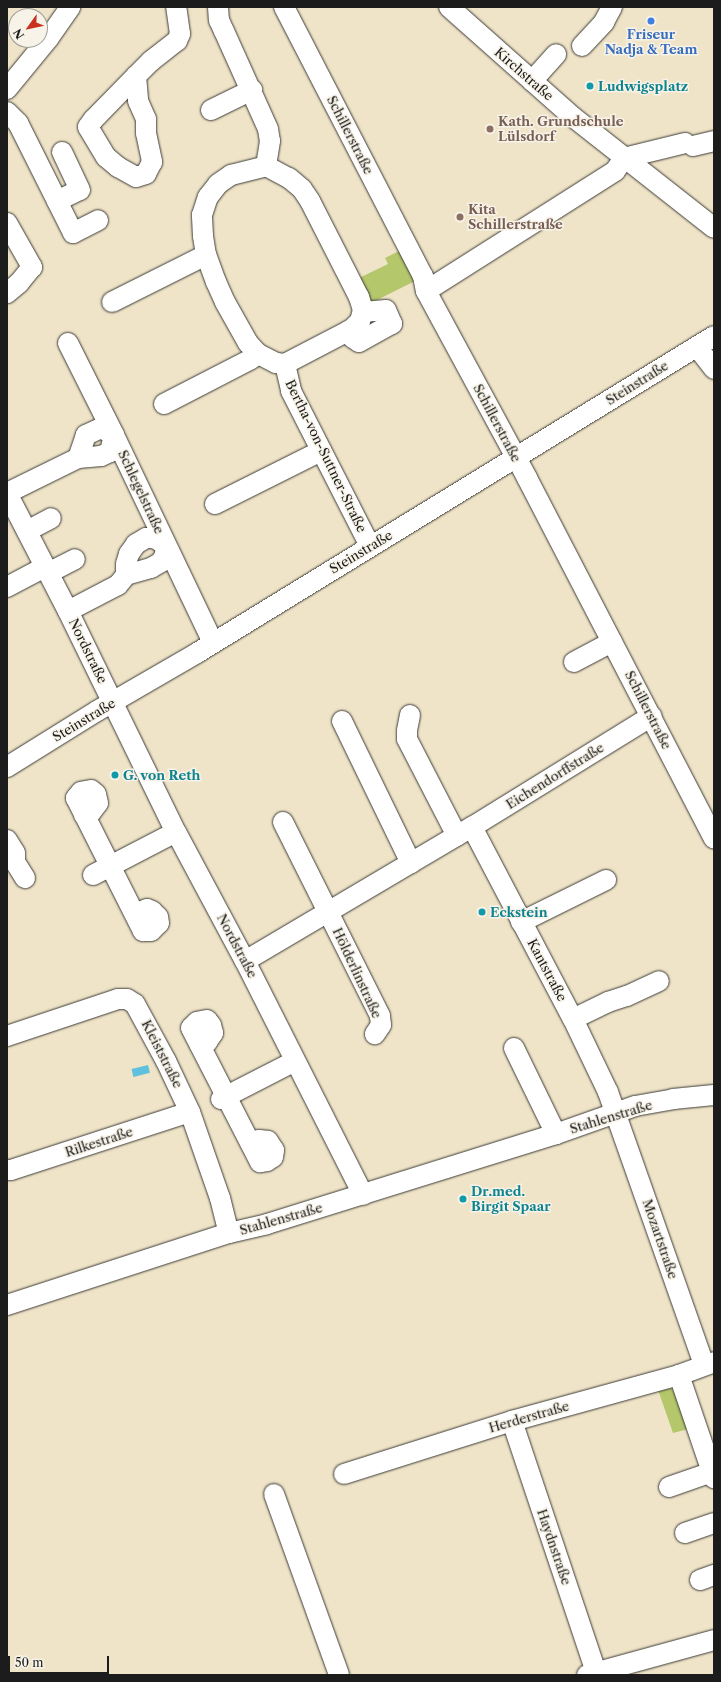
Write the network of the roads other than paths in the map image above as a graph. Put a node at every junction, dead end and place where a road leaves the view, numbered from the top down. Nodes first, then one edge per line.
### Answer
1 (70, 7) edge
2 (176, 7) edge
3 (218, 7) edge
4 (284, 7) edge
5 (449, 7) edge
6 (612, 7) edge
7 (582, 46) dead end
8 (556, 54) dead end
9 (136, 76) junction
10 (532, 81) junction
11 (7, 89) edge
12 (252, 90) junction
13 (211, 110) dead end
14 (7, 112) edge
15 (714, 141) edge
16 (62, 152) dead end
17 (624, 158) junction
18 (266, 166) junction
19 (57, 201) junction
20 (98, 220) dead end
21 (7, 223) edge
22 (714, 228) edge
23 (206, 255) junction
24 (426, 291) junction
25 (7, 293) edge
26 (112, 302) dead end
27 (363, 312) junction
28 (348, 331) junction
29 (714, 336) edge
30 (68, 343) dead end
31 (697, 346) junction
32 (258, 354) junction
33 (285, 364) junction
34 (714, 369) edge
35 (164, 404) dead end
36 (114, 435) junction
37 (321, 450) junction
38 (516, 458) junction
39 (7, 493) edge
40 (215, 504) dead end
41 (51, 518) dead end
42 (27, 531) junction
43 (370, 546) junction
44 (166, 547) junction
45 (75, 559) dead end
46 (47, 570) junction
47 (126, 575) junction
48 (7, 586) edge
49 (68, 610) junction
50 (612, 642) junction
51 (213, 643) junction
52 (574, 662) dead end
53 (112, 702) junction
54 (410, 715) dead end
55 (652, 716) junction
56 (342, 721) dead end
57 (7, 767) edge
58 (84, 815) dead end
59 (283, 822) dead end
60 (465, 831) junction
61 (176, 832) junction
62 (714, 838) edge
63 (7, 840) edge
64 (411, 863) junction
65 (111, 866) junction
66 (93, 875) dead end
67 (25, 878) dead end
68 (606, 880) dead end
69 (328, 913) junction
70 (135, 914) dead end
71 (521, 922) junction
72 (245, 961) junction
73 (658, 981) dead end
74 (573, 1019) junction
75 (375, 1034) dead end
76 (7, 1036) edge
77 (200, 1045) dead end
78 (513, 1058) dead end
79 (295, 1061) junction
80 (714, 1095) edge
81 (224, 1098) junction
82 (190, 1112) junction
83 (615, 1113) junction
84 (556, 1134) junction
85 (251, 1144) dead end
86 (7, 1170) edge
87 (363, 1195) junction
88 (229, 1233) junction
89 (7, 1305) edge
90 (709, 1364) edge
91 (679, 1375) junction
92 (512, 1421) junction
93 (344, 1474) dead end
94 (713, 1475) edge
95 (670, 1486) dead end
96 (274, 1494) dead end
97 (714, 1523) edge
98 (685, 1533) dead end
99 (714, 1640) edge
100 (592, 1674) edge
101 (339, 1675) edge

1 - 11 street
2 - 9 street
3 - 12 street
4 - 24 street, Schillerstraße
5 - 10 street, Kirchstraße
6 - 7 street
8 - 10 street
9 - 9 street
10 - 17 street, Kirchstraße
12 - 13 street
12 - 18 street
14 - 19 street
15 - 17 street
16 - 19 street
17 - 22 street, Kirchstraße
17 - 24 street
18 - 23 street
18 - 27 street
19 - 20 street
21 - 25 street
23 - 26 street
23 - 32 street
24 - 38 street, Schillerstraße
27 - 28 street
27 - 28 street
28 - 33 street
29 - 31 street, Steinstraße
30 - 36 street, Schlegelstraße
31 - 34 street
31 - 38 street, Steinstraße
32 - 33 street
32 - 35 street
33 - 37 street, Bertha-von-Suttner-Straße
36 - 39 street
36 - 44 street, Schlegelstraße
37 - 40 street
37 - 43 street, Bertha-von-Suttner-Straße
38 - 43 street, Steinstraße
38 - 50 street, Schillerstraße
39 - 42 street, Nordstraße
41 - 42 street
42 - 46 street, Nordstraße
43 - 51 street, Steinstraße
44 - 47 street
44 - 47 street
44 - 51 street, Schlegelstraße
45 - 46 street
46 - 48 street
46 - 49 street, Nordstraße
47 - 49 street
49 - 53 street, Nordstraße
50 - 52 street
50 - 55 street, Schillerstraße
51 - 53 street, Steinstraße
53 - 57 street, Steinstraße
53 - 61 street, Nordstraße
54 - 60 street
55 - 60 street, Eichendorffstraße
55 - 62 street, Schillerstraße
56 - 64 street
58 - 65 street
59 - 69 street
60 - 64 street, Eichendorffstraße
60 - 71 street, Kantstraße
61 - 65 street
61 - 72 street, Nordstraße
63 - 67 street
64 - 69 street, Eichendorffstraße
65 - 66 street
65 - 70 street
68 - 71 street
69 - 72 street, Eichendorffstraße
69 - 75 street, Hölderlinstraße
71 - 74 street, Kantstraße
72 - 79 street, Nordstraße
73 - 74 street
74 - 83 street, Kantstraße
76 - 82 street, Kleiststraße
77 - 81 street
78 - 84 street, Stahlenstraße
79 - 81 street
79 - 87 street, Nordstraße
80 - 83 street, Stahlenstraße
81 - 85 street
82 - 86 street, Rilkestraße
82 - 88 street, Kleiststraße
83 - 84 street, Stahlenstraße
83 - 90 street, Mozartstraße
84 - 87 street, Stahlenstraße
87 - 88 street, Stahlenstraße
88 - 89 street, Stahlenstraße
90 - 91 street, Herderstraße
91 - 92 street, Herderstraße
91 - 94 street
92 - 93 street, Herderstraße
92 - 100 street, Haydnstraße
94 - 95 street
96 - 101 street
97 - 98 street
99 - 100 street

